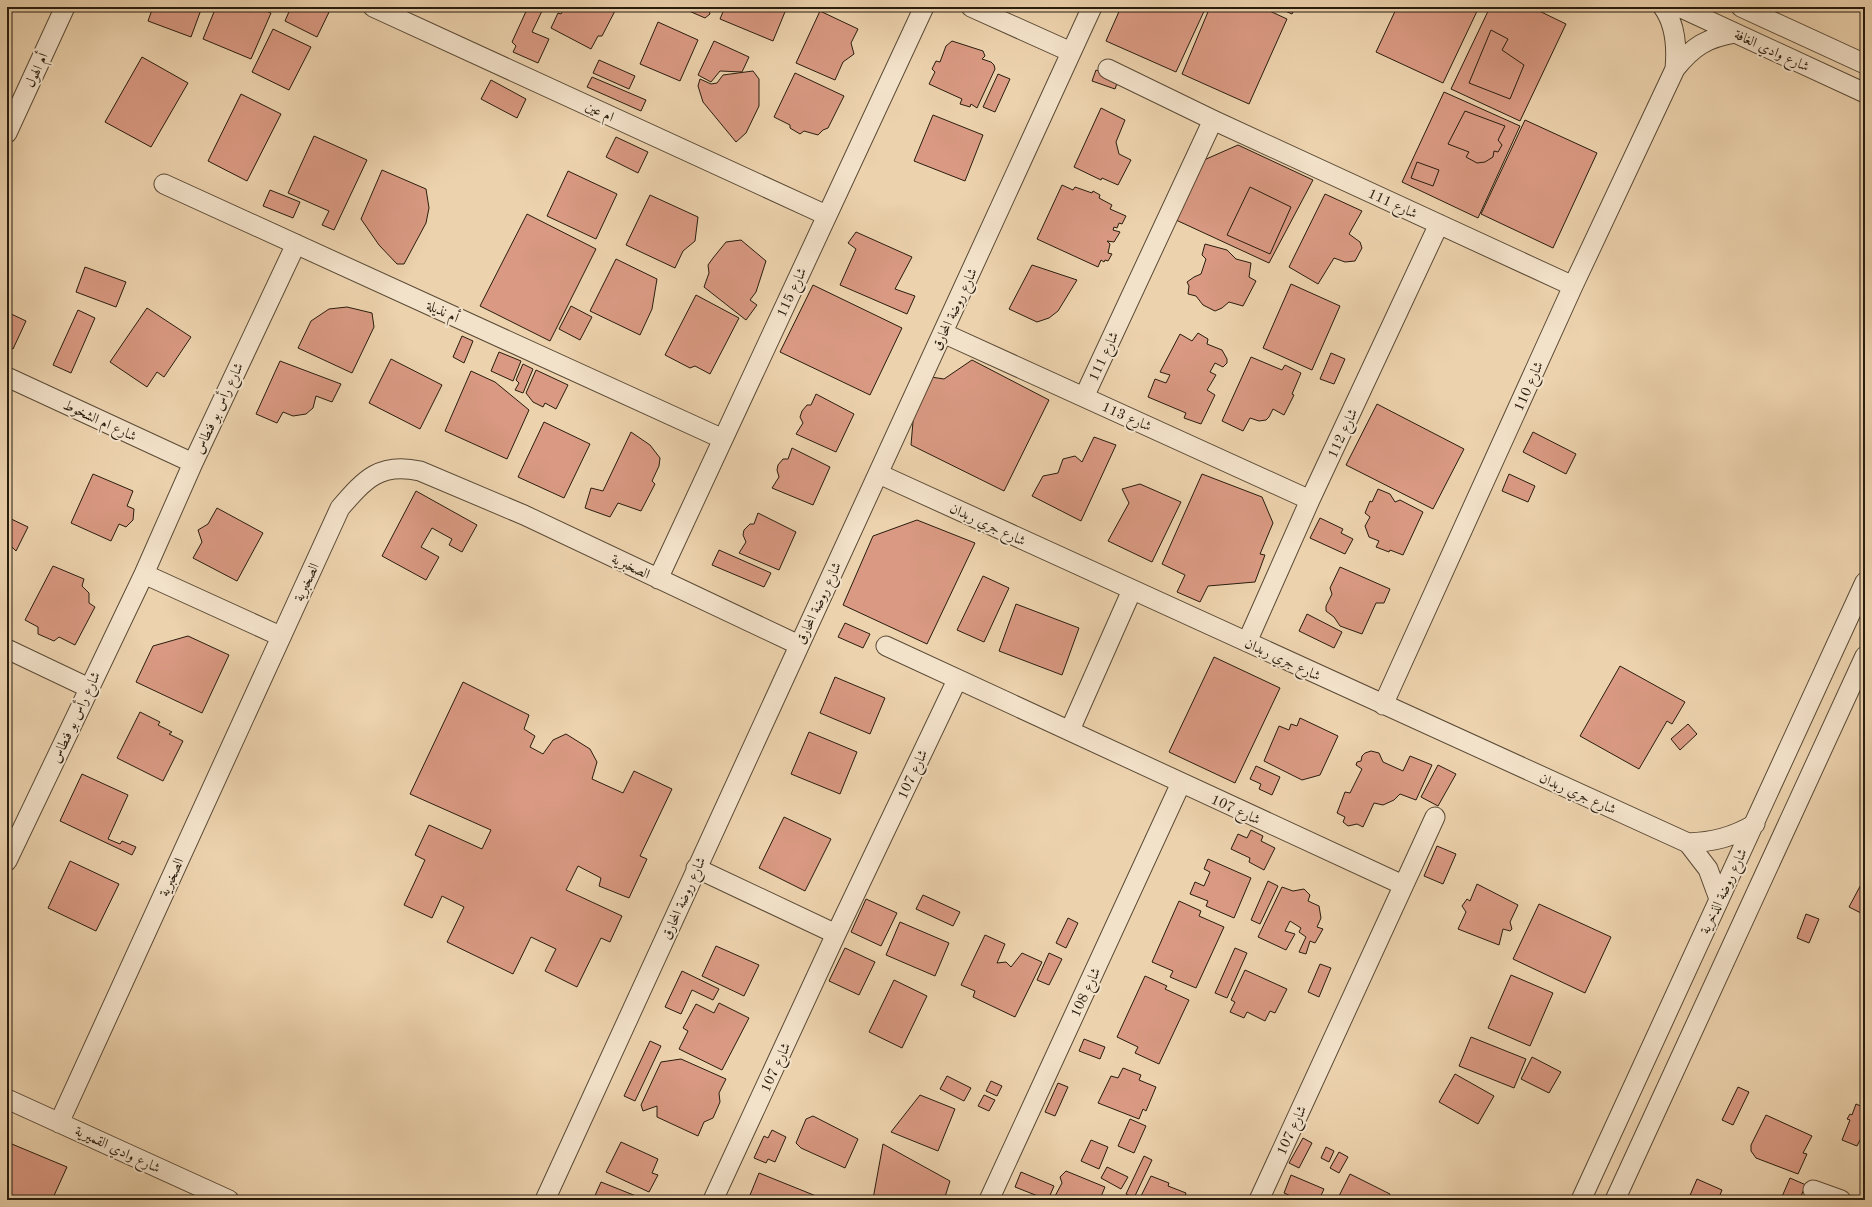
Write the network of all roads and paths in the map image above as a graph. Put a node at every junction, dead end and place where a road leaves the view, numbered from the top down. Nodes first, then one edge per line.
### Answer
1 (65, 7) edge
2 (373, 7) edge
3 (924, 7) edge
4 (971, 7) edge
5 (1092, 7) edge
6 (1663, 7) edge
7 (1679, 7) edge
8 (1741, 7) edge
9 (1735, 33) junction
10 (1072, 52) junction
11 (1865, 64) edge
12 (1108, 69) dead end
13 (1675, 69) junction
14 (1865, 93) edge
15 (1213, 120) junction
16 (7, 133) edge
17 (164, 184) dead end
18 (826, 215) junction
19 (1440, 224) junction
20 (296, 244) junction
21 (1573, 286) junction
22 (943, 333) junction
23 (7, 377) edge
24 (1084, 397) junction
25 (723, 439) junction
26 (193, 463) junction
27 (878, 474) junction
28 (1310, 500) junction
29 (144, 574) junction
30 (658, 579) junction
31 (1865, 582) edge
32 (1132, 590) junction
33 (280, 636) junction
34 (1247, 642) junction
35 (799, 644) junction
36 (886, 646) dead end
37 (7, 649) edge
38 (1865, 656) edge
39 (957, 680) junction
40 (89, 688) junction
41 (1383, 705) junction
42 (1070, 730) junction
43 (1181, 783) junction
44 (1435, 818) dead end
45 (1755, 824) junction
46 (1688, 844) junction
47 (7, 862) edge
48 (696, 868) junction
49 (1403, 885) junction
50 (1719, 899) junction
51 (836, 934) junction
52 (7, 1099) edge
53 (59, 1123) junction
54 (1813, 1190) dead end
55 (229, 1200) edge
56 (545, 1200) edge
57 (713, 1200) edge
58 (989, 1200) edge
59 (1259, 1200) edge
60 (1581, 1200) edge
61 (1616, 1200) edge
62 (1841, 1200) edge

1 - 16 street, أم الهول
2 - 18 street, ام عين
3 - 18 street, شارع 115
4 - 10 street
5 - 10 street, شارع روضة المحارق
6 - 13 street, شارع 110
7 - 9 street, شارع وادي الغافة
8 - 11 street, شارع وادي الغافة
9 - 13 street, شارع 110
9 - 14 street, شارع وادي الغافة
10 - 22 street, شارع روضة المحارق
12 - 15 street, شارع 111
13 - 21 street, شارع 110
15 - 19 street, شارع 111
15 - 24 street, شارع 111
17 - 20 street, أم نذيلة
18 - 25 street, شارع 115
19 - 21 street, شارع 111
19 - 28 street, شارع 112
20 - 25 street, أم نذيلة
20 - 26 street, شارع رأس بو فنطاس
21 - 41 street, شارع 110
22 - 24 street, شارع 113
22 - 27 street, شارع روضة المحارق
23 - 26 street, شارع ام الشخوط
24 - 28 street, شارع 113
25 - 30 street, شارع 115
26 - 29 street, شارع رأس بو فنطاس
27 - 32 street, شارع جري ربدان
27 - 35 street, شارع روضة المحارق
28 - 34 street, شارع 112
29 - 33 street
29 - 40 street, شارع رأس بو فنطاس
30 - 33 street, الصخبرية
30 - 35 street, الصخبرية
31 - 45 street, شارع روضة الذخرية
32 - 34 street, شارع جري ربدان
32 - 42 street
33 - 53 street, الصخبرية
34 - 41 street, شارع جري ربدان
35 - 48 street, شارع روضة المحارق
36 - 39 street, شارع 107
37 - 40 street
38 - 61 street
39 - 42 street, شارع 107
39 - 51 street, شارع 107
40 - 47 street, شارع رأس بو فنطاس
41 - 46 street, شارع جري ربدان
42 - 43 street, شارع 107
43 - 49 street, شارع 107
43 - 58 street, شارع 108
44 - 49 street, شارع 107
45 - 46 street, شارع جري ربدان
45 - 50 street, شارع روضة الذخرية
46 - 50 street, شارع جري ربدان
48 - 51 street
48 - 56 street, شارع روضة المحارق
49 - 59 street, شارع 107
50 - 60 street, شارع روضة الذخرية
51 - 57 street, شارع 107
52 - 53 street, شارع وادي القميرية
53 - 55 street, شارع وادي القميرية
54 - 62 street

